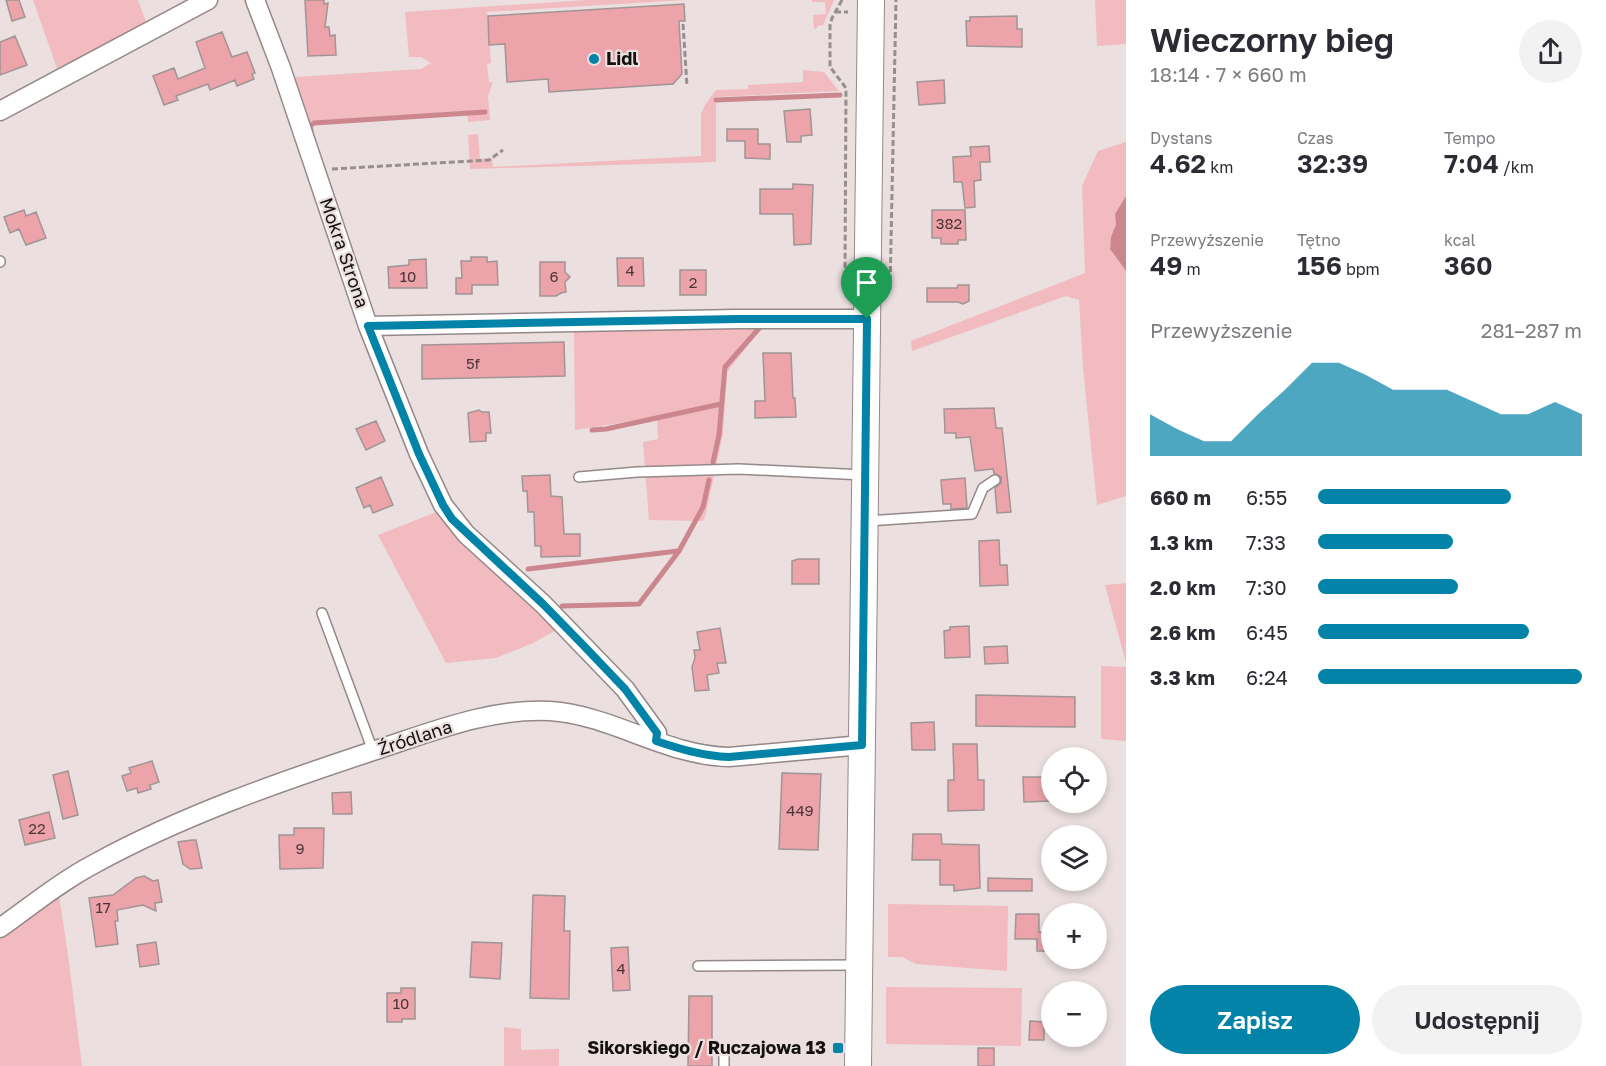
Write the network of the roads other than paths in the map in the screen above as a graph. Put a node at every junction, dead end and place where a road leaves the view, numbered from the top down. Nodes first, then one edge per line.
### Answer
1 (208, 0) edge
2 (255, 0) edge
3 (886, 9) edge
4 (0, 111) edge
5 (867, 319) junction
6 (368, 326) junction
7 (866, 475) junction
8 (579, 477) dead end
9 (995, 480) dead end
10 (865, 521) junction
11 (322, 613) dead end
12 (656, 741) junction
13 (862, 745) junction
14 (373, 751) junction
15 (0, 928) edge
16 (860, 965) junction
17 (698, 966) dead end
18 (724, 1049) dead end
19 (724, 1066) edge
20 (858, 1066) edge

1 - 4 street
2 - 6 street, Mokra Strona
3 - 5 main road
5 - 6 street
5 - 7 main road
6 - 12 street, Mokra Strona
7 - 8 lane
7 - 10 main road
9 - 10 lane
10 - 13 main road
11 - 14 lane
12 - 13 street, Źródlana
12 - 14 street, Źródlana
13 - 16 main road
14 - 15 street, Źródlana
16 - 17 lane
16 - 20 main road
18 - 19 lane

